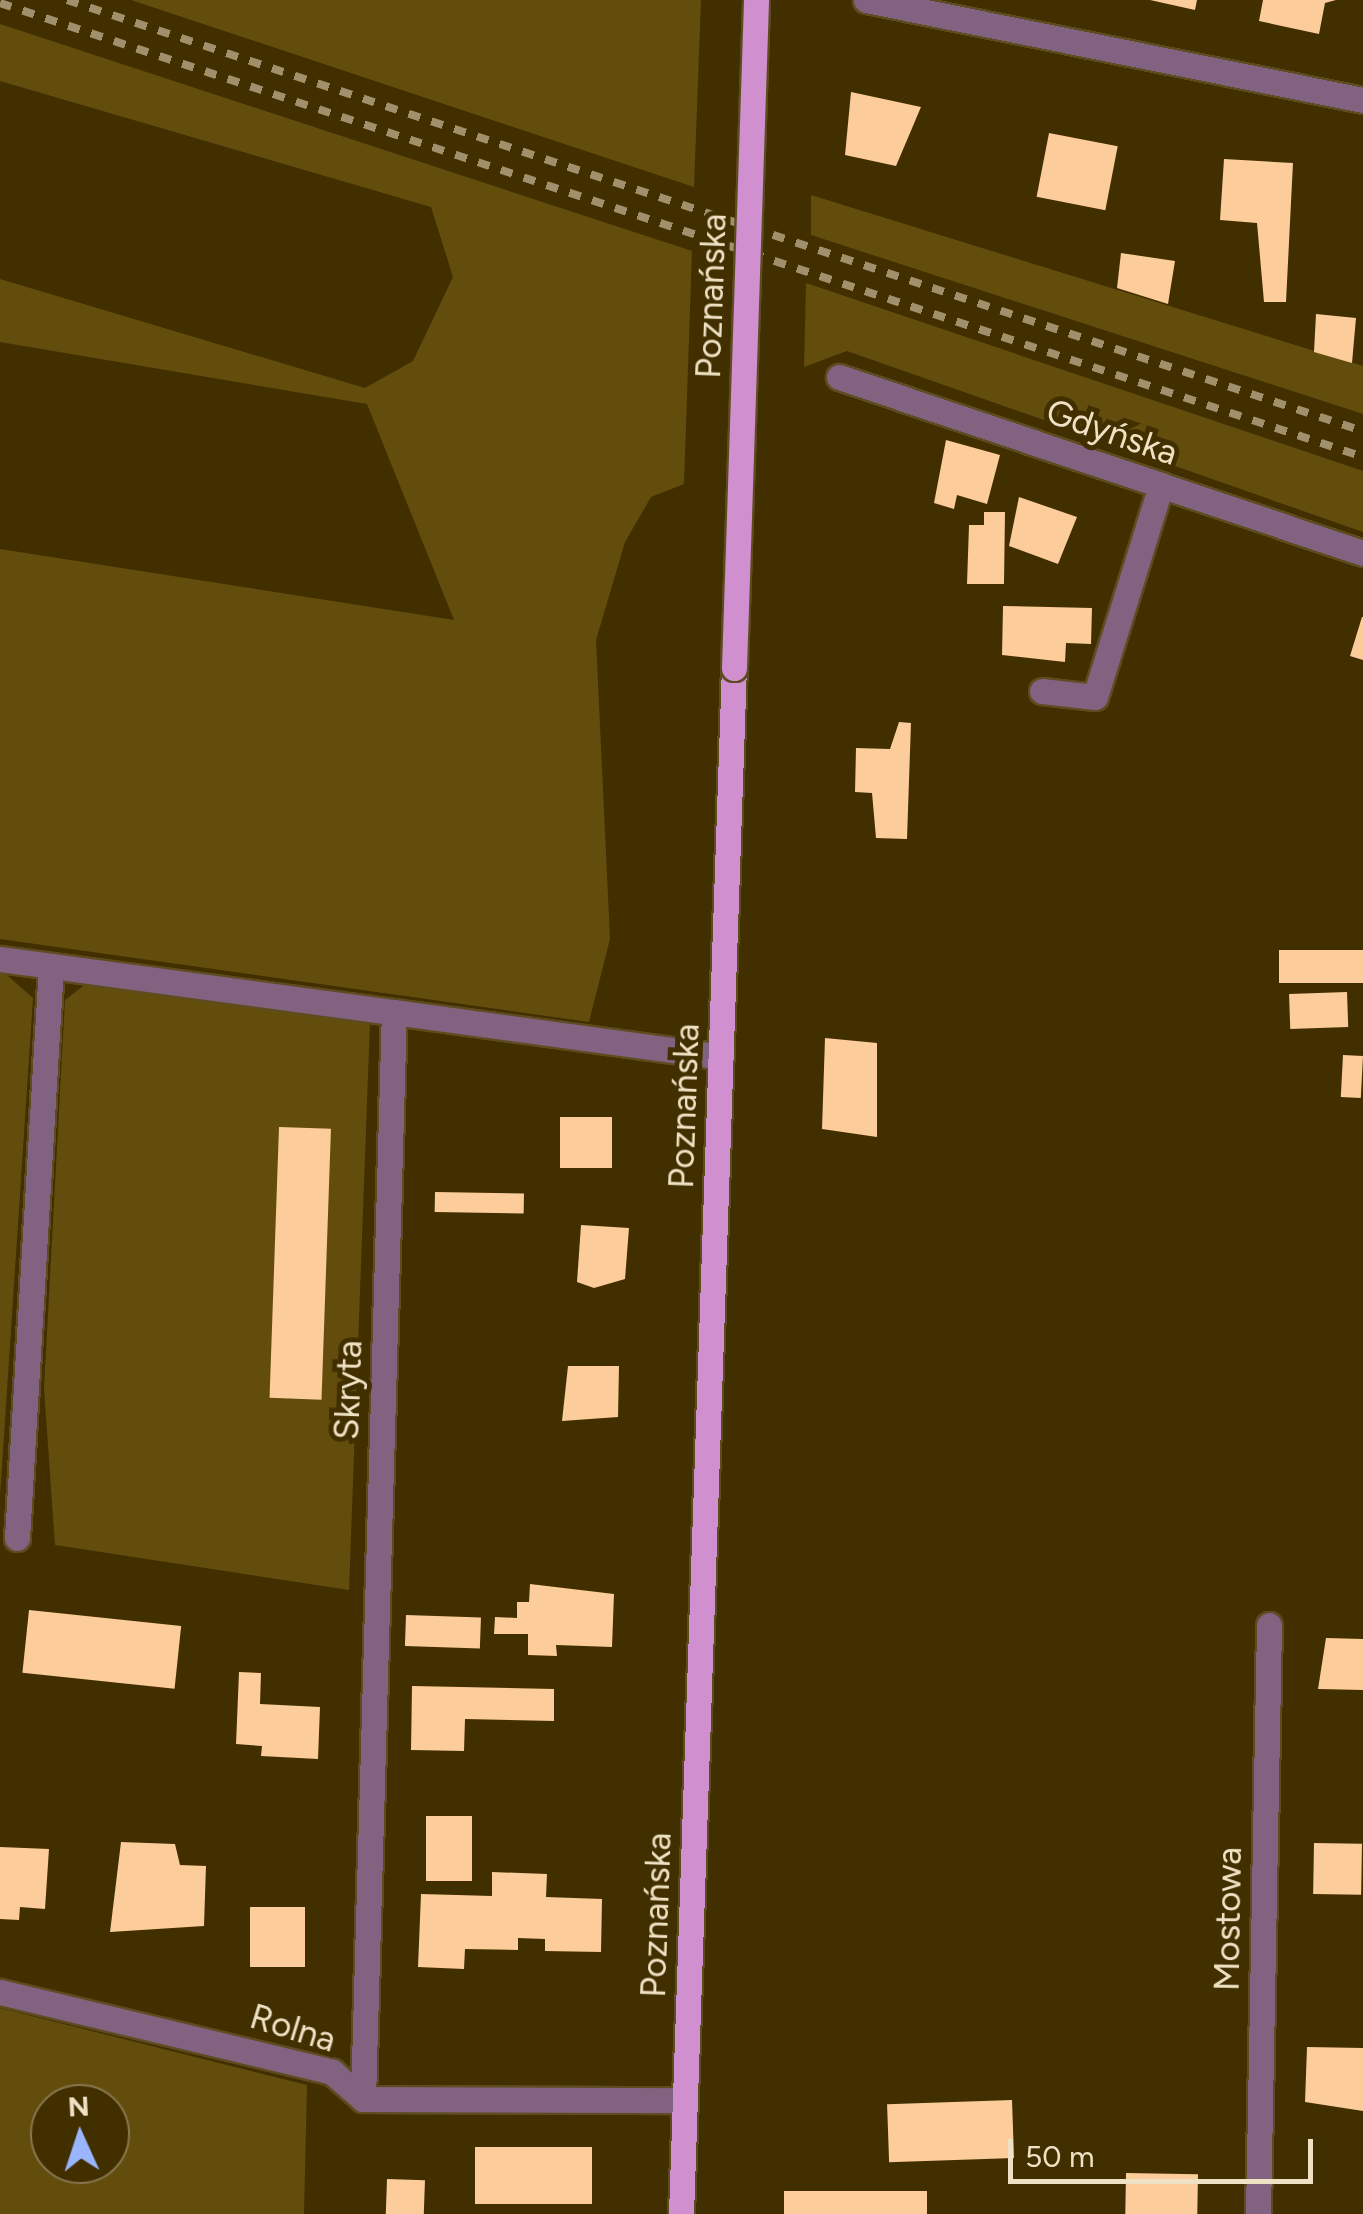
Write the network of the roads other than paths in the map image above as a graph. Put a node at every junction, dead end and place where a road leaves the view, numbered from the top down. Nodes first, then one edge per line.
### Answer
1 (756, 0) edge
2 (866, 0) edge
3 (1363, 100) edge
4 (839, 377) dead end
5 (1161, 485) junction
6 (1363, 553) edge
7 (1042, 691) dead end
8 (0, 959) edge
9 (51, 966) junction
10 (394, 1012) junction
11 (720, 1057) junction
12 (17, 1538) dead end
13 (1268, 1625) dead end
14 (0, 1992) edge
15 (363, 2099) junction
16 (685, 2100) junction
17 (681, 2214) edge
18 (1258, 2214) edge

1 - 11 main road, Poznańska, bridge
2 - 3 street
4 - 5 street, Gdyńska
5 - 6 street, Gdyńska
5 - 7 street
8 - 9 street
9 - 10 street
9 - 12 street
10 - 11 street
10 - 15 street, Skryta
11 - 16 main road, Poznańska
13 - 18 street, Mostowa
14 - 15 street, Rolna
15 - 16 street, Rolna
16 - 17 main road, Poznańska

